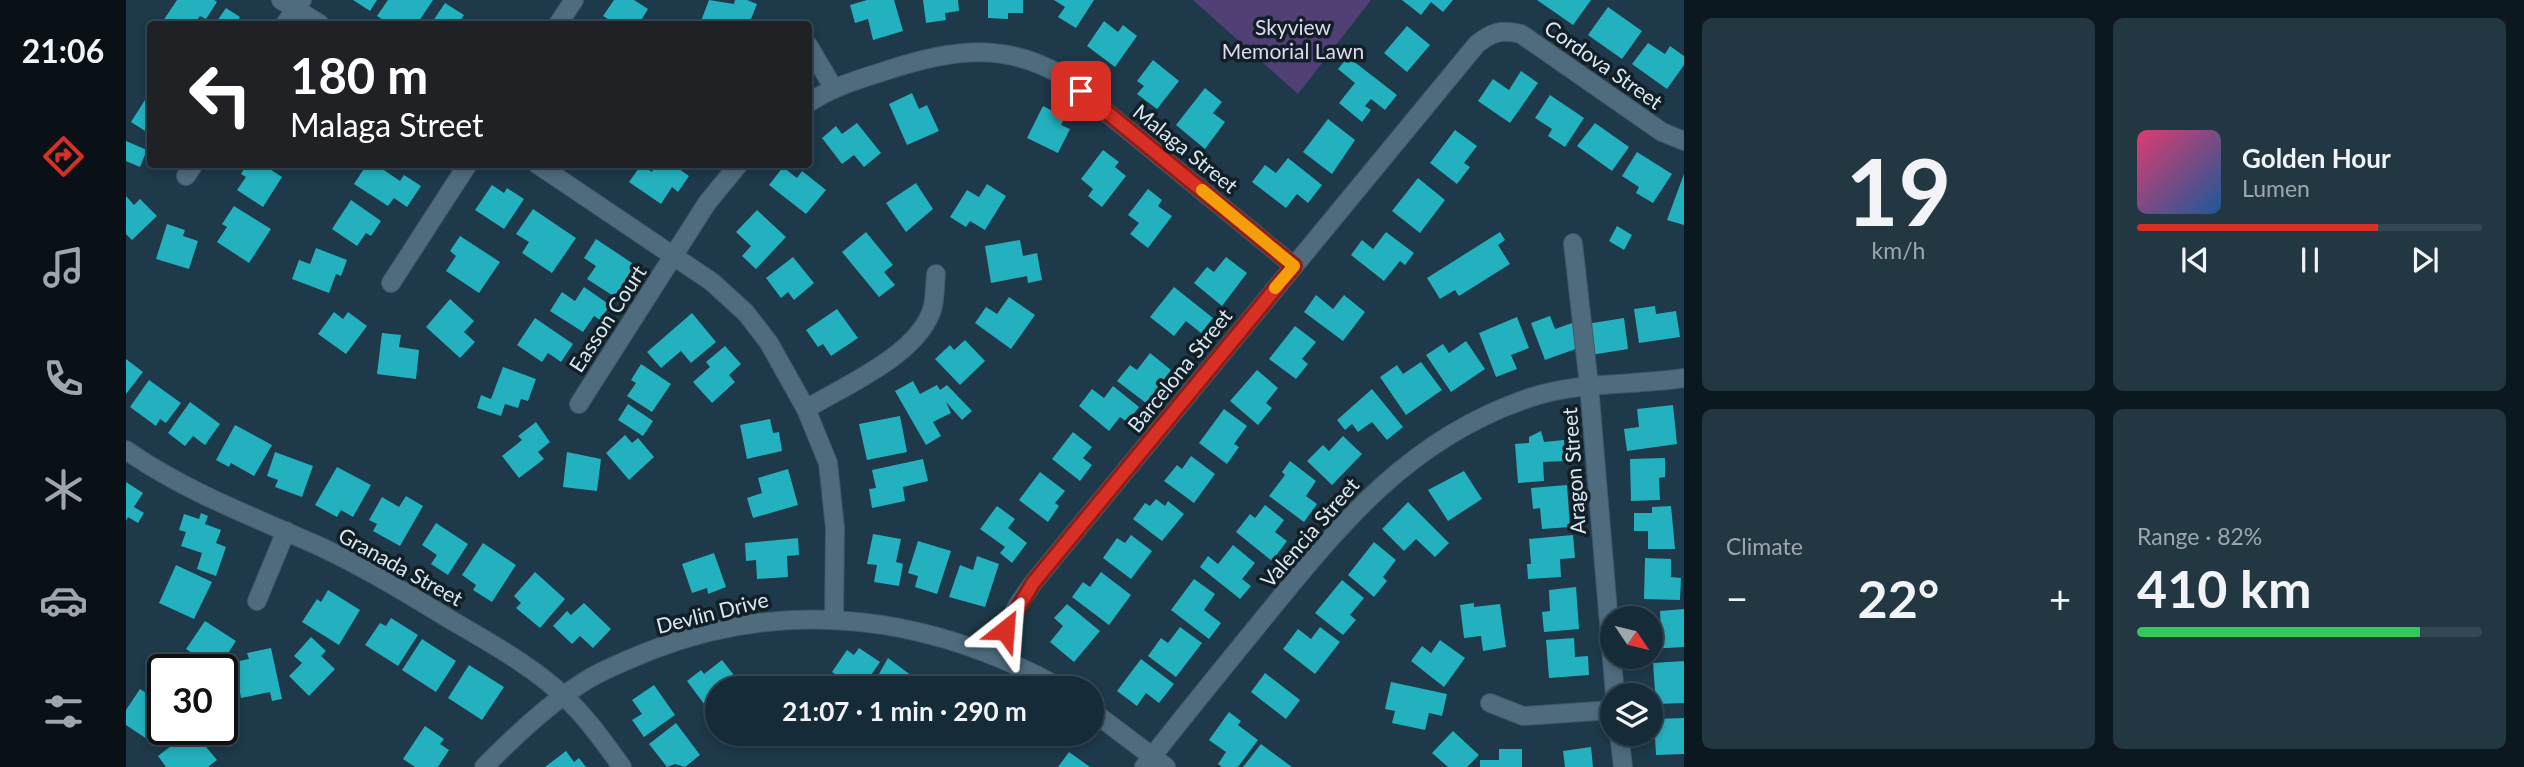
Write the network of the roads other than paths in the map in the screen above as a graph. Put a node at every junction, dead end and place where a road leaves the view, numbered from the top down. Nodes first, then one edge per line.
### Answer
1 (574, 0) edge
2 (293, 3) edge
3 (286, 21) edge
4 (316, 21) edge
5 (560, 21) edge
6 (1497, 31) joint
7 (812, 52) edge
8 (833, 87) junction
9 (812, 100) edge
10 (1684, 141) edge
11 (465, 168) edge
12 (543, 168) edge
13 (736, 168) edge
14 (1573, 243) dead end
15 (674, 256) junction
16 (1294, 266) junction
17 (936, 274) dead end
18 (391, 283) dead end
19 (1684, 378) edge
20 (1589, 385) junction
21 (579, 404) dead end
22 (806, 409) junction
23 (126, 450) edge
24 (286, 531) junction
25 (257, 601) dead end
26 (834, 618) junction
27 (994, 654) junction
28 (1037, 676) edge
29 (1614, 683) edge
30 (564, 696) junction
31 (1490, 704) dead end
32 (1600, 711) edge
33 (1104, 721) edge
34 (1621, 746) edge
35 (1154, 763) edge
36 (484, 767) edge
37 (622, 767) edge
38 (1623, 767) edge

1 - 5 street
2 - 3 street
2 - 4 street
6 - 10 street, Cordova Street
6 - 16 street, Barcelona Street
7 - 8 street
8 - 9 street, Malaga Street
8 - 16 street, Malaga Street
11 - 18 street
12 - 15 street
13 - 15 street
14 - 20 street, Aragon Street
15 - 21 street, Easson Court
15 - 22 street
16 - 27 street, Barcelona Street
17 - 22 street
19 - 20 street, Valencia Street
20 - 29 street, Aragon Street
20 - 35 street, Valencia Street
22 - 26 street
23 - 24 street, Granada Street
24 - 25 street
24 - 30 street, Granada Street
26 - 27 street, Devlin Drive
26 - 30 street, Devlin Drive
27 - 28 street, Devlin Drive
30 - 36 street, Devlin Drive
30 - 37 street, Granada Street
31 - 32 street
33 - 35 street
34 - 38 street

